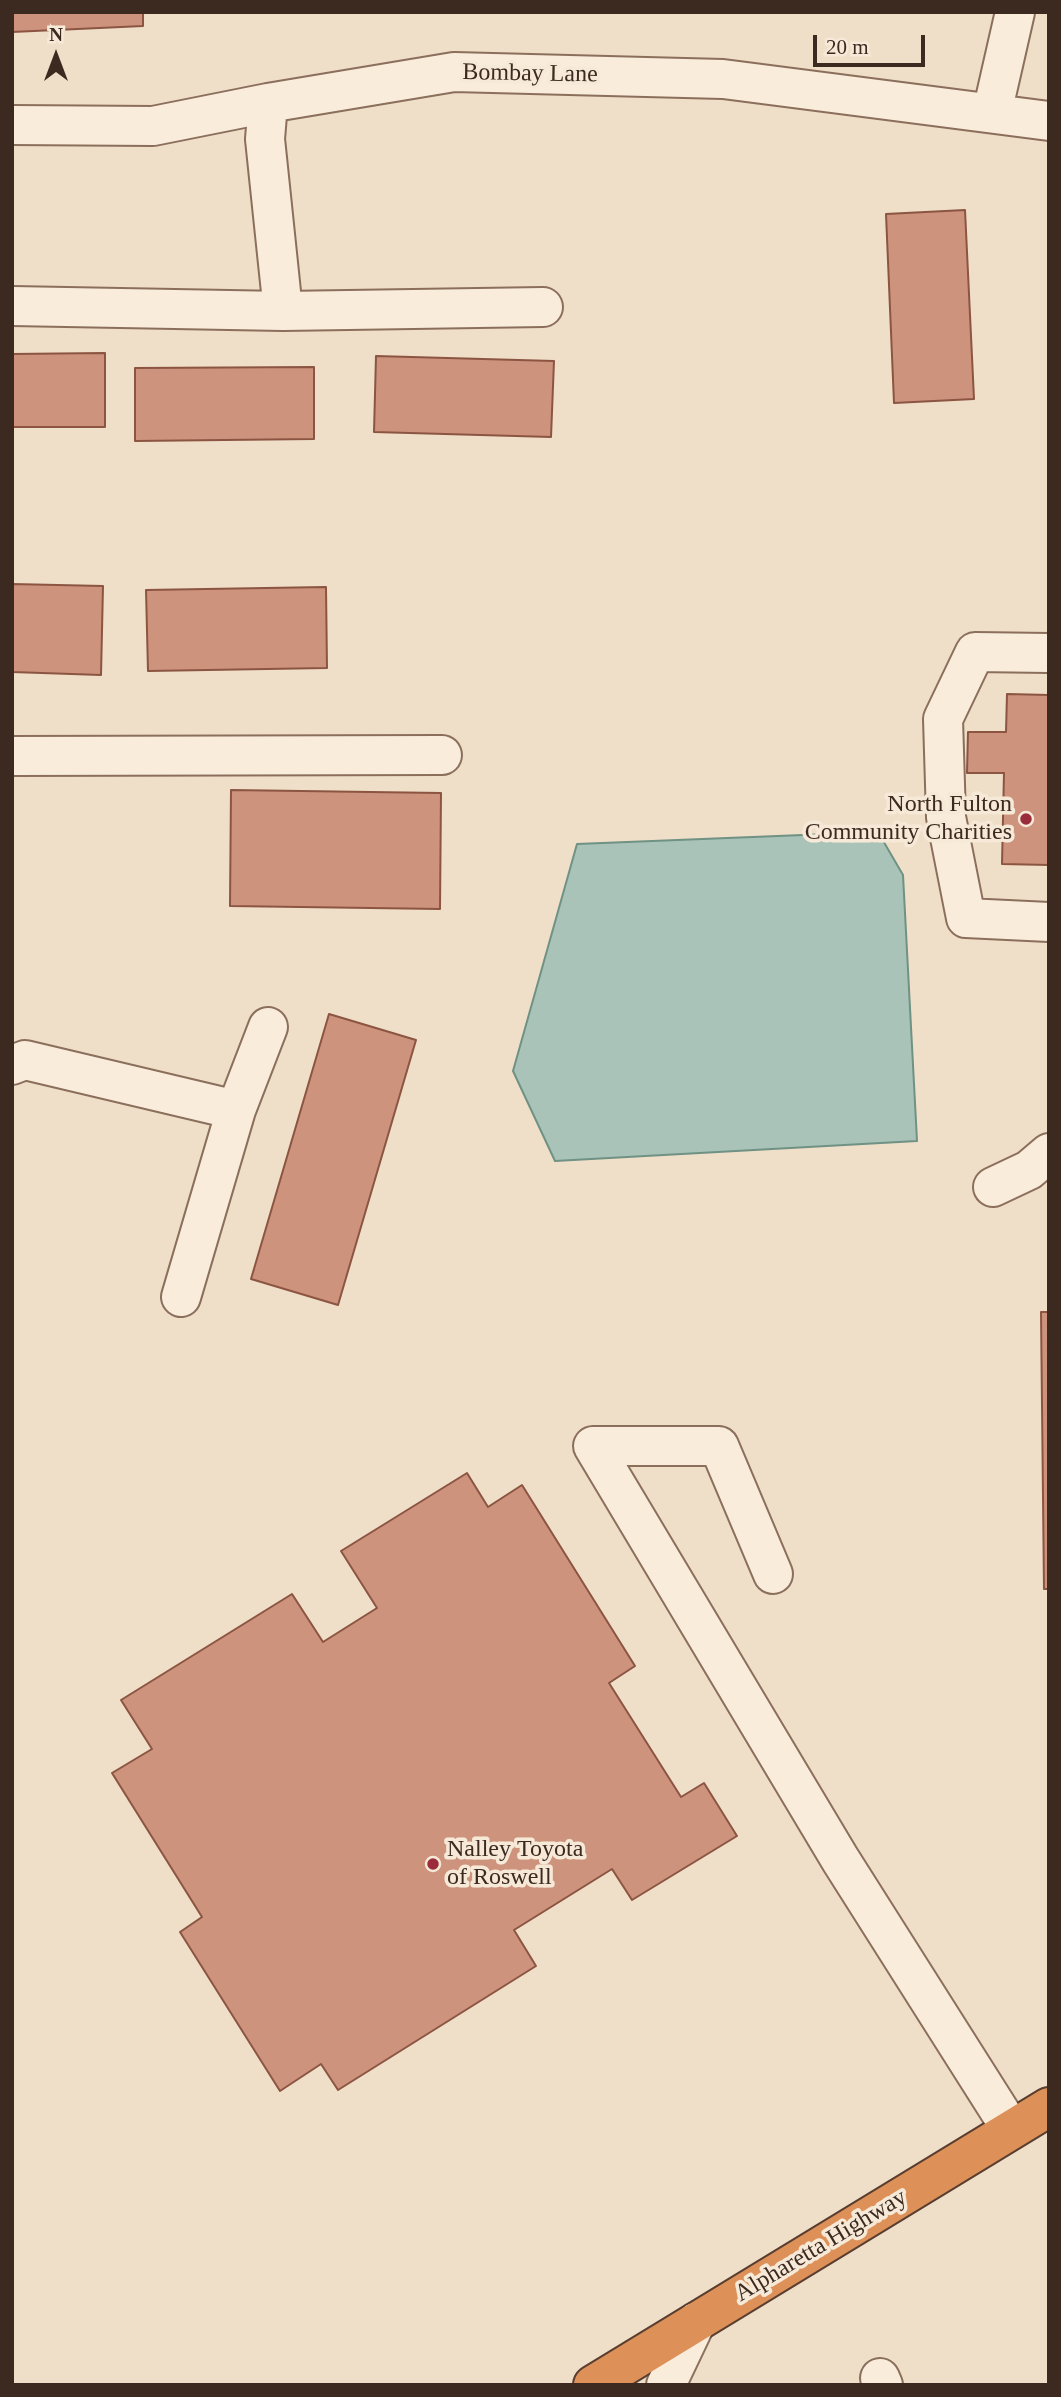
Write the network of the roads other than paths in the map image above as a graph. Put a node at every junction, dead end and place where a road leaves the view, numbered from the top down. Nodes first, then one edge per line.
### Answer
1 (1015, 12) edge
2 (268, 103) junction
3 (992, 113) junction
4 (1049, 121) edge
5 (12, 125) edge
6 (12, 306) edge
7 (543, 307) dead end
8 (283, 310) junction
9 (1049, 653) edge
10 (442, 755) dead end
11 (12, 756) edge
12 (1049, 922) edge
13 (268, 1027) dead end
14 (12, 1065) edge
15 (236, 1110) junction
16 (1049, 1153) edge
17 (993, 1187) dead end
18 (181, 1297) dead end
19 (773, 1574) dead end
20 (1049, 2107) edge
21 (1011, 2129) junction
22 (696, 2322) junction
23 (593, 2385) edge
24 (666, 2385) edge

1 - 3 street
2 - 3 street, Bombay Lane
2 - 5 street, Bombay Lane
2 - 8 street
3 - 4 street, Bombay Lane
6 - 8 street
7 - 8 street
9 - 12 street
10 - 11 street
13 - 15 street
14 - 15 street
15 - 18 street
16 - 17 street
19 - 21 street
20 - 21 highway, Alpharetta Highway
21 - 22 highway, Alpharetta Highway
22 - 23 highway, Alpharetta Highway
22 - 24 street

